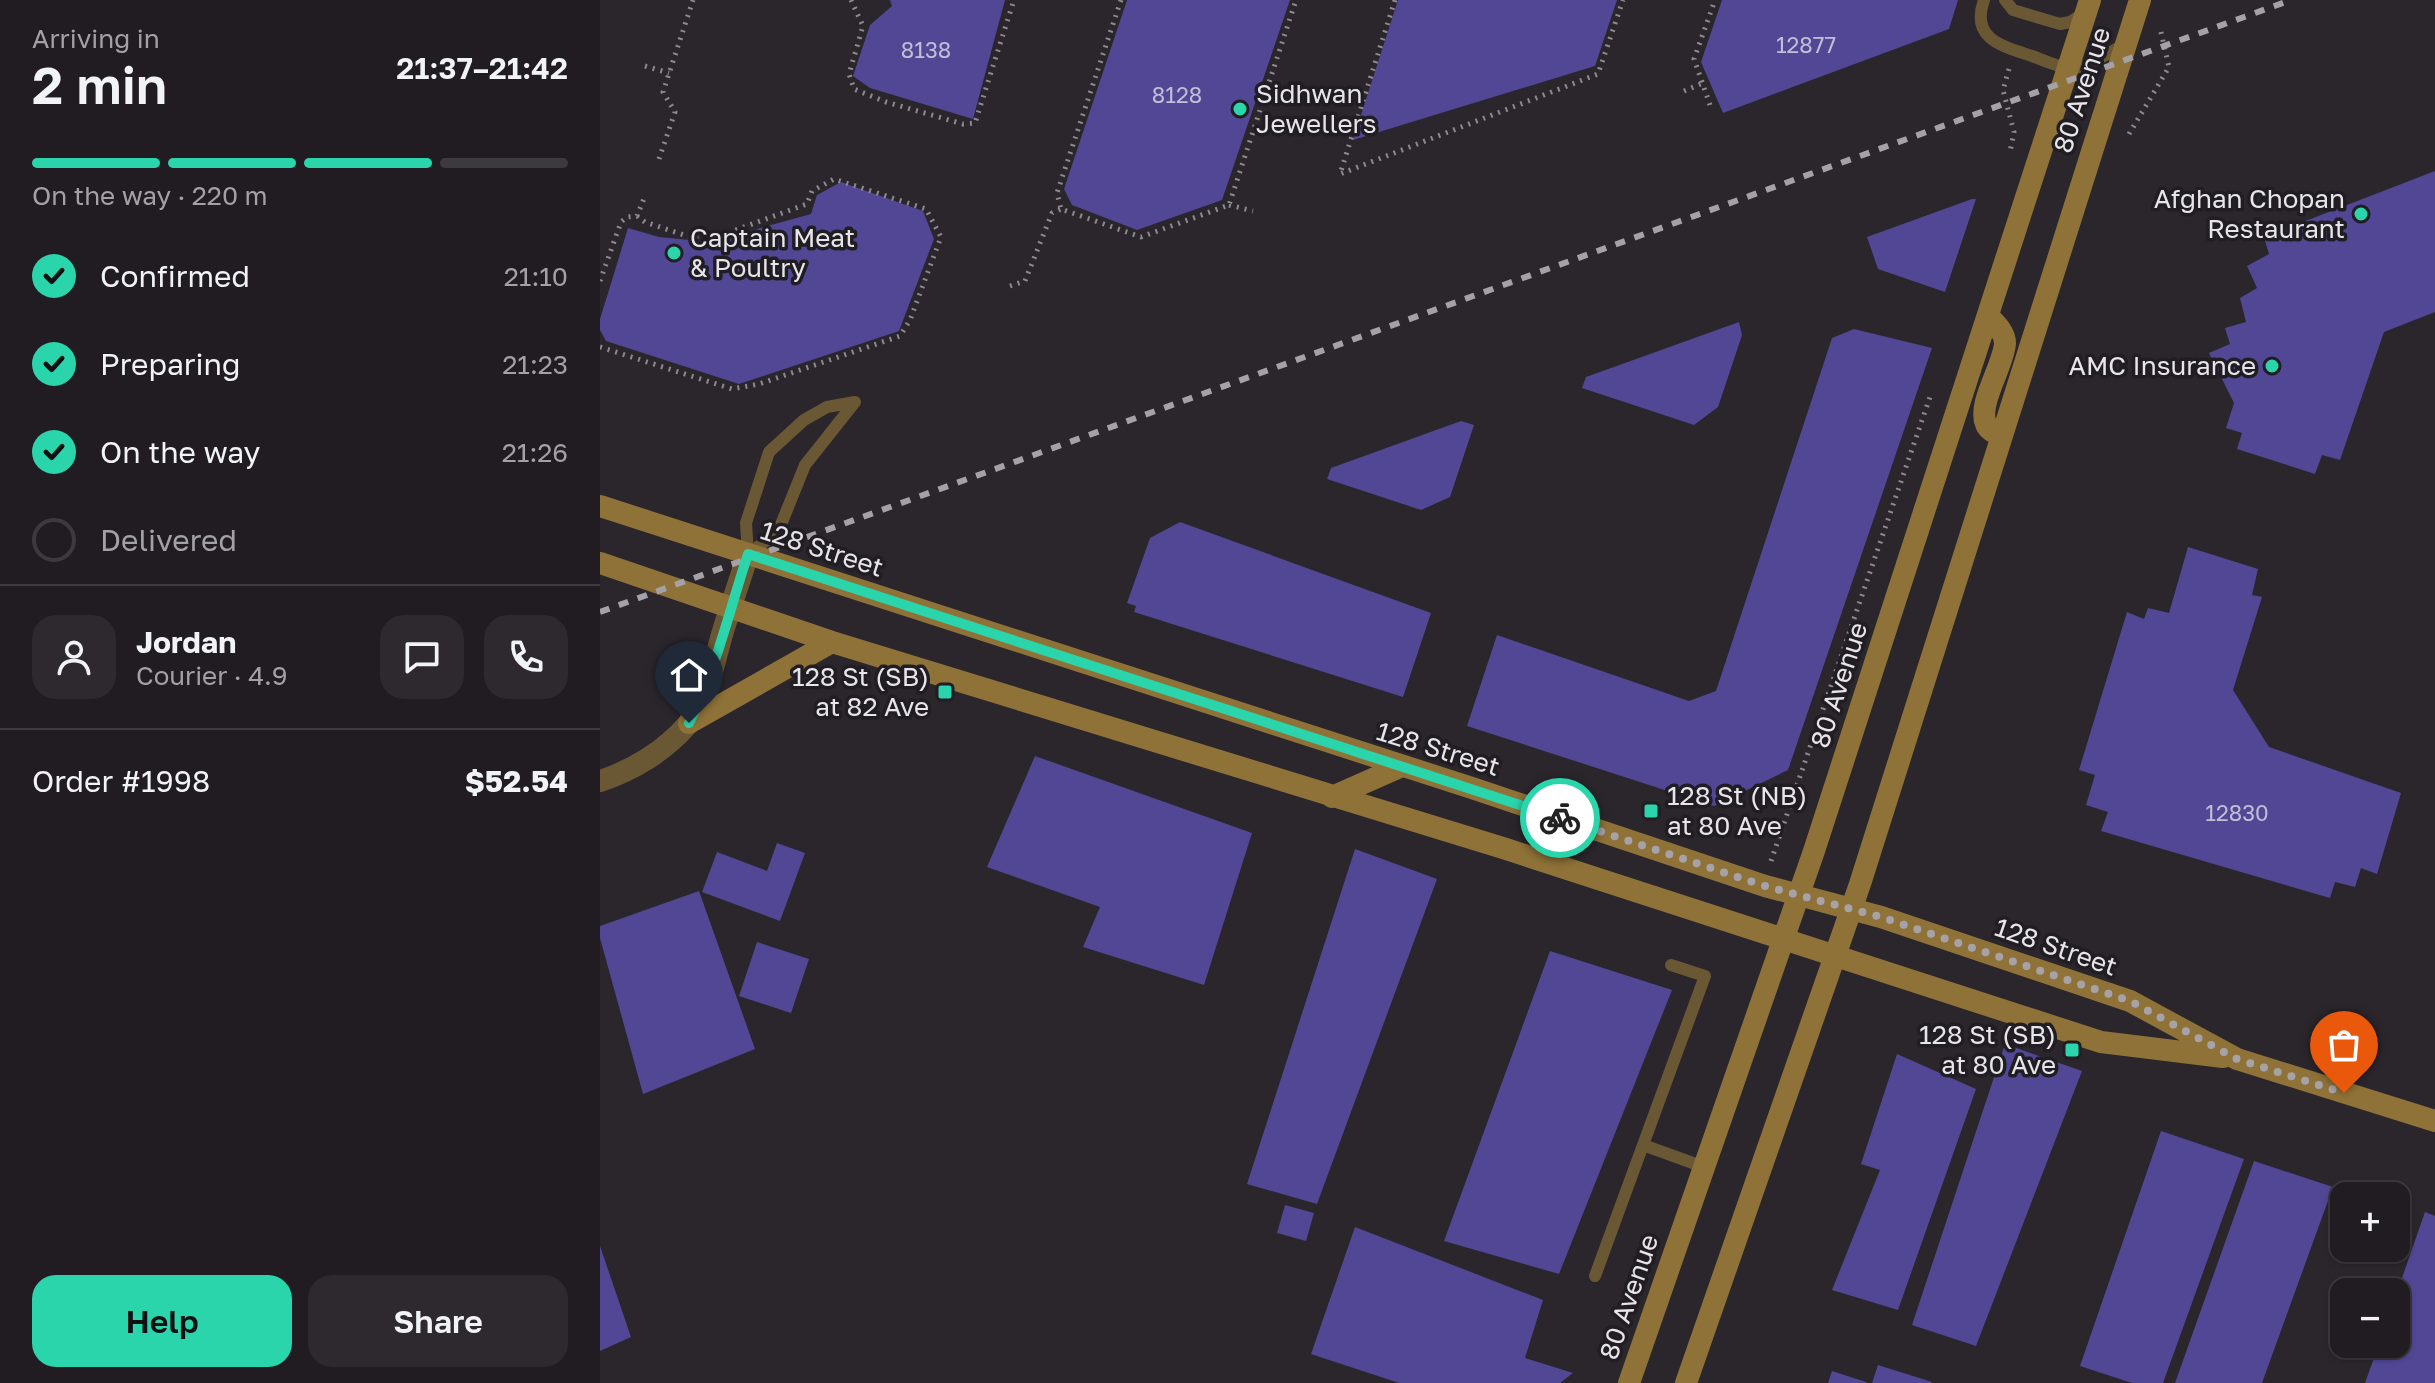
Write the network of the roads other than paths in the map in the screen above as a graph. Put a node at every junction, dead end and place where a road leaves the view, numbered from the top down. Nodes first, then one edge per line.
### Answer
1 (1984, 0) edge
2 (2005, 0) edge
3 (2140, 0) edge
4 (2089, 5) edge
5 (2127, 43) junction
6 (2069, 68) junction
7 (1988, 316) junction
8 (2001, 436) junction
9 (600, 506) edge
10 (748, 554) junction
11 (600, 563) edge
12 (730, 608) junction
13 (832, 642) junction
14 (689, 723) junction
15 (1400, 767) junction
16 (600, 781) edge
17 (1332, 797) junction
18 (1798, 896) junction
19 (1852, 908) junction
20 (1784, 939) junction
21 (1835, 954) junction
22 (1671, 965) dead end
23 (2237, 1059) junction
24 (2435, 1121) edge
25 (1643, 1145) junction
26 (1704, 1167) junction
27 (1595, 1276) dead end
28 (1629, 1383) edge
29 (1686, 1383) edge

1 - 6 lane
2 - 4 lane
3 - 5 main road, 80 Avenue
4 - 6 main road, 80 Avenue
5 - 6 lane
5 - 8 main road, 80 Avenue
6 - 7 main road, 80 Avenue
7 - 8 main road
7 - 18 main road, 80 Avenue
8 - 19 main road, 80 Avenue
9 - 10 main road, 128 Street
10 - 10 lane
10 - 12 street
10 - 15 main road, 128 Street
11 - 12 main road
12 - 13 main road
12 - 14 street
13 - 14 main road
13 - 17 main road
14 - 16 street
15 - 17 main road
15 - 18 main road, 128 Street
17 - 20 main road
18 - 19 main road, 128 Street
18 - 20 main road, 80 Avenue
19 - 21 main road, 80 Avenue
19 - 23 main road, 128 Street
20 - 21 main road
20 - 26 main road, 80 Avenue
21 - 23 main road
21 - 29 main road, 80 Avenue
22 - 25 lane
23 - 24 main road, 128 Street
25 - 26 lane
25 - 27 lane
26 - 28 main road, 80 Avenue

